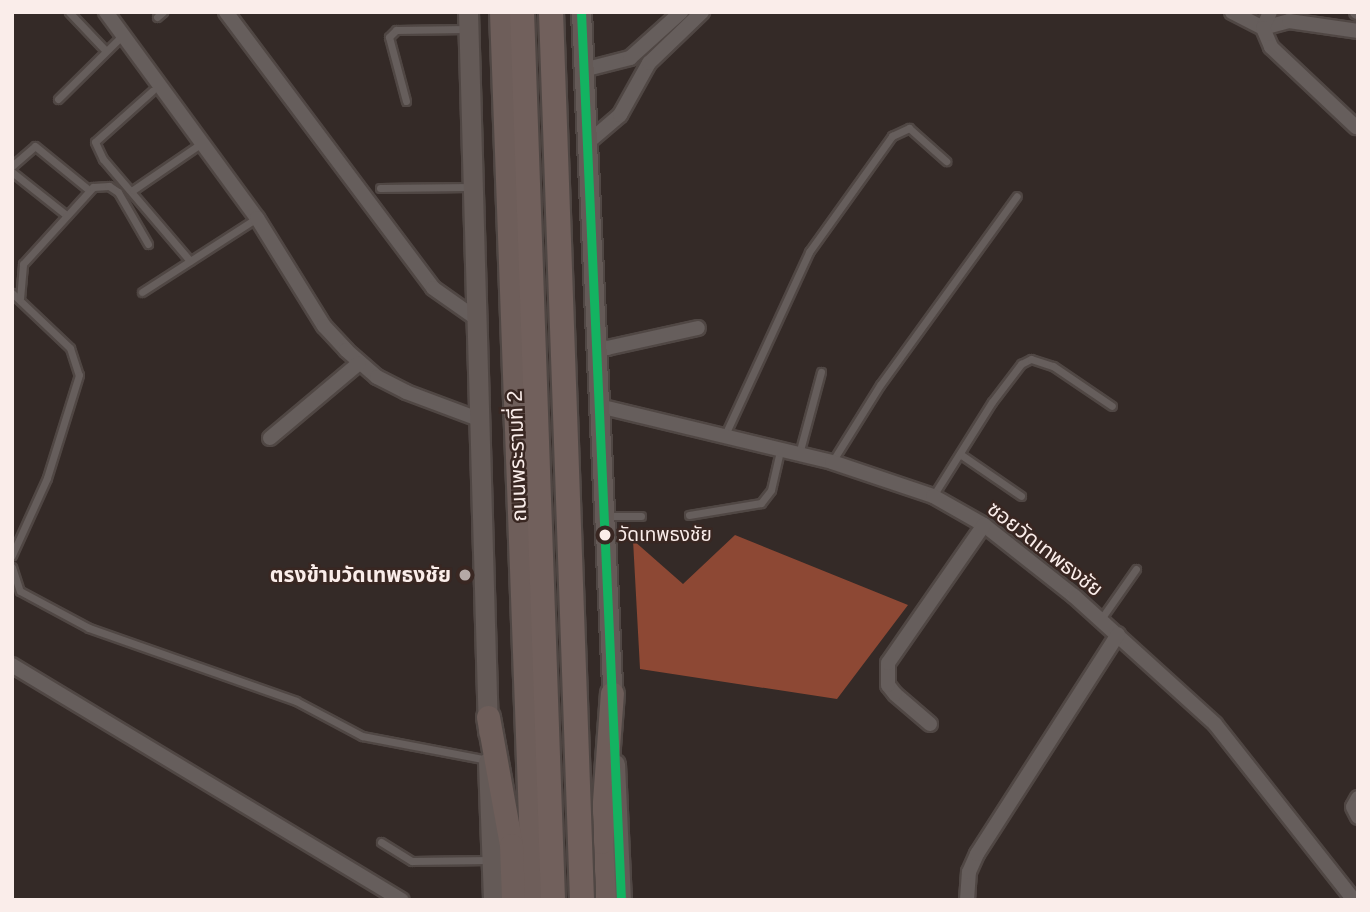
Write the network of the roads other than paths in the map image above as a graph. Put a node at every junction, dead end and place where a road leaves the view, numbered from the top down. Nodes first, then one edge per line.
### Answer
1 (68, 12) edge
2 (106, 12) edge
3 (226, 12) edge
4 (501, 12) edge
5 (522, 12) edge
6 (550, 12) edge
7 (581, 12) edge
8 (681, 12) edge
9 (702, 12) edge
10 (1232, 12) edge
11 (1270, 12) edge
12 (469, 21) edge
13 (1264, 27) junction
14 (1358, 32) edge
15 (124, 34) junction
16 (105, 50) junction
17 (583, 70) junction
18 (152, 91) dead end
19 (58, 99) dead end
20 (407, 101) dead end
21 (1356, 127) dead end
22 (203, 143) junction
23 (585, 145) junction
24 (946, 161) dead end
25 (12, 166) edge
26 (12, 172) edge
27 (475, 187) junction
28 (380, 188) dead end
29 (89, 190) junction
30 (133, 190) junction
31 (1017, 196) dead end
32 (65, 214) junction
33 (257, 218) junction
34 (148, 244) dead end
35 (190, 261) junction
36 (142, 292) dead end
37 (12, 293) edge
38 (20, 299) junction
39 (477, 319) junction
40 (698, 328) dead end
41 (594, 344) junction
42 (359, 363) junction
43 (821, 372) dead end
44 (599, 406) junction
45 (1112, 406) dead end
46 (481, 420) junction
47 (724, 437) junction
48 (270, 438) dead end
49 (780, 451) junction
50 (799, 454) junction
51 (960, 454) junction
52 (832, 463) junction
53 (933, 496) junction
54 (1021, 496) dead end
55 (689, 515) dead end
56 (605, 516) junction
57 (641, 516) dead end
58 (984, 525) junction
59 (12, 555) edge
60 (12, 567) edge
61 (1136, 569) dead end
62 (1101, 619) junction
63 (1118, 634) junction
64 (12, 665) edge
65 (612, 693) junction
66 (488, 717) junction
67 (571, 718) junction
68 (526, 719) junction
69 (930, 724) dead end
70 (488, 760) junction
71 (1358, 798) edge
72 (1358, 817) edge
73 (381, 842) dead end
74 (601, 842) junction
75 (511, 845) junction
76 (491, 860) junction
77 (402, 900) edge
78 (493, 900) edge
79 (513, 900) edge
80 (533, 900) edge
81 (553, 900) edge
82 (580, 900) edge
83 (604, 900) edge
84 (621, 900) edge
85 (967, 900) edge
86 (1354, 900) edge

1 - 16 lane
2 - 15 street
3 - 39 street
4 - 68 highway, ถนนพระรามที่ 2
5 - 81 highway
6 - 67 highway
6 - 82 highway, bridge
7 - 17 main road
8 - 17 street
9 - 23 street
10 - 13 street
11 - 13 street
12 - 20 lane
12 - 27 main road, ถนนพระรามที่ 2
13 - 14 street
13 - 21 street
15 - 16 lane
15 - 22 street
16 - 19 lane
17 - 23 main road
18 - 30 lane
22 - 30 lane
22 - 33 street
23 - 41 main road
24 - 47 lane
25 - 29 lane
26 - 32 lane
27 - 28 lane
27 - 39 main road, ถนนพระรามที่ 2
29 - 32 lane
29 - 34 lane
30 - 35 lane
31 - 52 lane
32 - 38 lane
33 - 35 lane
33 - 42 street
35 - 36 lane
37 - 38 lane
38 - 59 lane
39 - 46 main road, ถนนพระรามที่ 2
40 - 41 street
41 - 44 main road
42 - 46 street
42 - 48 street
43 - 50 lane
44 - 47 street, ซอยวัดเทพธงชัย
44 - 56 main road
45 - 51 lane
46 - 66 main road, ถนนพระรามที่ 2
47 - 49 street, ซอยวัดเทพธงชัย
49 - 50 street, ซอยวัดเทพธงชัย
49 - 55 lane
50 - 52 street, ซอยวัดเทพธงชัย
51 - 53 lane
51 - 54 lane
52 - 53 street, ซอยวัดเทพธงชัย
53 - 58 street, ซอยวัดเทพธงชัย
56 - 57 lane
56 - 65 main road
58 - 62 street, ซอยวัดเทพธงชัย
58 - 69 street
60 - 70 lane
61 - 62 lane
62 - 63 street, ซอยวัดเทพธงชัย
63 - 85 street
63 - 86 street, ซอยวัดเทพธงชัย
64 - 77 street
65 - 74 highway
65 - 84 main road
66 - 70 main road, ถนนพระรามที่ 2
66 - 75 highway
67 - 74 highway
67 - 82 highway
68 - 75 highway
68 - 80 highway, ถนนพระรามที่ 2
70 - 76 main road, ถนนพระรามที่ 2
71 - 72 street
73 - 76 lane
74 - 83 highway
75 - 79 highway
76 - 78 main road, ถนนพระรามที่ 2

